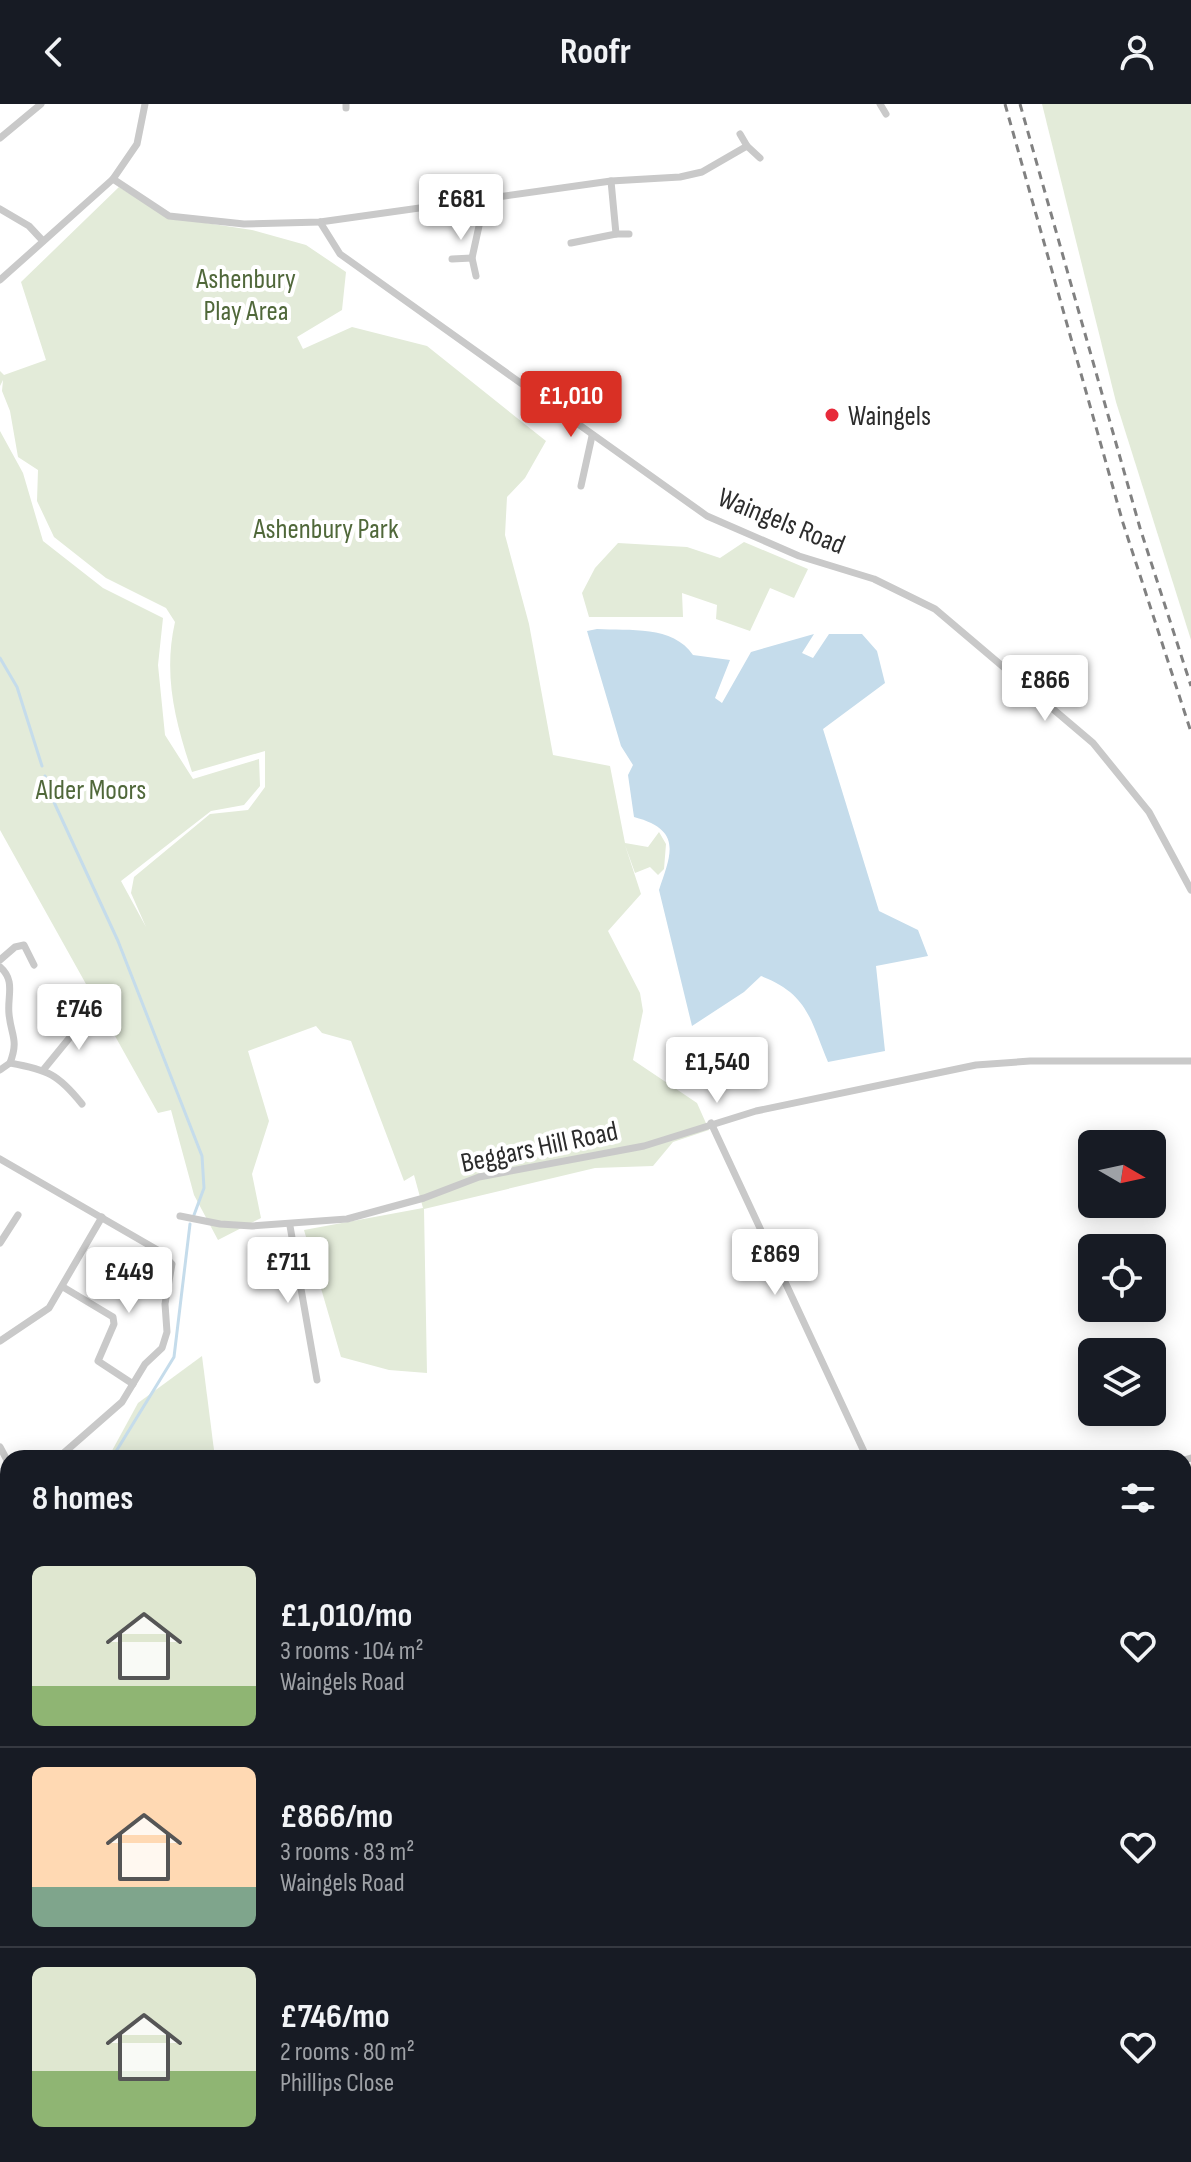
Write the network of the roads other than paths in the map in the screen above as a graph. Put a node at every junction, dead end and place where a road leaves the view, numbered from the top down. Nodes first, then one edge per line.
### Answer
1 (23, 104) edge
2 (41, 104) edge
3 (145, 104) edge
4 (880, 104) edge
5 (31, 110) junction
6 (886, 114) dead end
7 (740, 134) dead end
8 (0, 138) edge
9 (747, 146) junction
10 (760, 158) dead end
11 (113, 179) junction
12 (611, 181) junction
13 (474, 202) junction
14 (0, 209) edge
15 (320, 222) junction
16 (616, 234) junction
17 (629, 234) dead end
18 (43, 241) junction
19 (571, 243) dead end
20 (472, 258) junction
21 (452, 259) dead end
22 (476, 276) dead end
23 (0, 280) edge
24 (592, 436) junction
25 (581, 486) dead end
26 (1191, 890) edge
27 (0, 960) edge
28 (34, 965) dead end
29 (0, 967) edge
30 (66, 1023) dead end
31 (1191, 1061) edge
32 (10, 1063) junction
33 (44, 1069) junction
34 (0, 1070) edge
35 (82, 1104) dead end
36 (711, 1123) junction
37 (0, 1159) edge
38 (18, 1215) dead end
39 (180, 1216) dead end
40 (102, 1217) junction
41 (290, 1226) junction
42 (0, 1243) edge
43 (63, 1287) junction
44 (0, 1341) edge
45 (317, 1380) dead end
46 (133, 1384) junction
47 (67, 1450) edge
48 (863, 1450) edge

1 - 5 street
2 - 5 street
3 - 11 street
4 - 6 street
5 - 8 street
7 - 9 street
9 - 10 street
9 - 12 street
11 - 15 street
11 - 18 street
12 - 13 street
12 - 16 street
13 - 15 street
13 - 20 street
14 - 18 street
15 - 24 street, Waingels Road
16 - 17 street
16 - 19 street
18 - 23 street
20 - 21 street
20 - 22 street
24 - 25 street
24 - 26 street, Waingels Road
27 - 28 street
29 - 32 street
30 - 33 street
31 - 36 street, Beggars Hill Road
32 - 33 street
32 - 34 street
33 - 35 street
36 - 41 street, Beggars Hill Road
36 - 48 street
37 - 40 street
38 - 42 street
39 - 41 street, Beggars Hill Road
40 - 43 street
40 - 46 street
41 - 45 street
43 - 44 street
43 - 46 street
46 - 47 street

